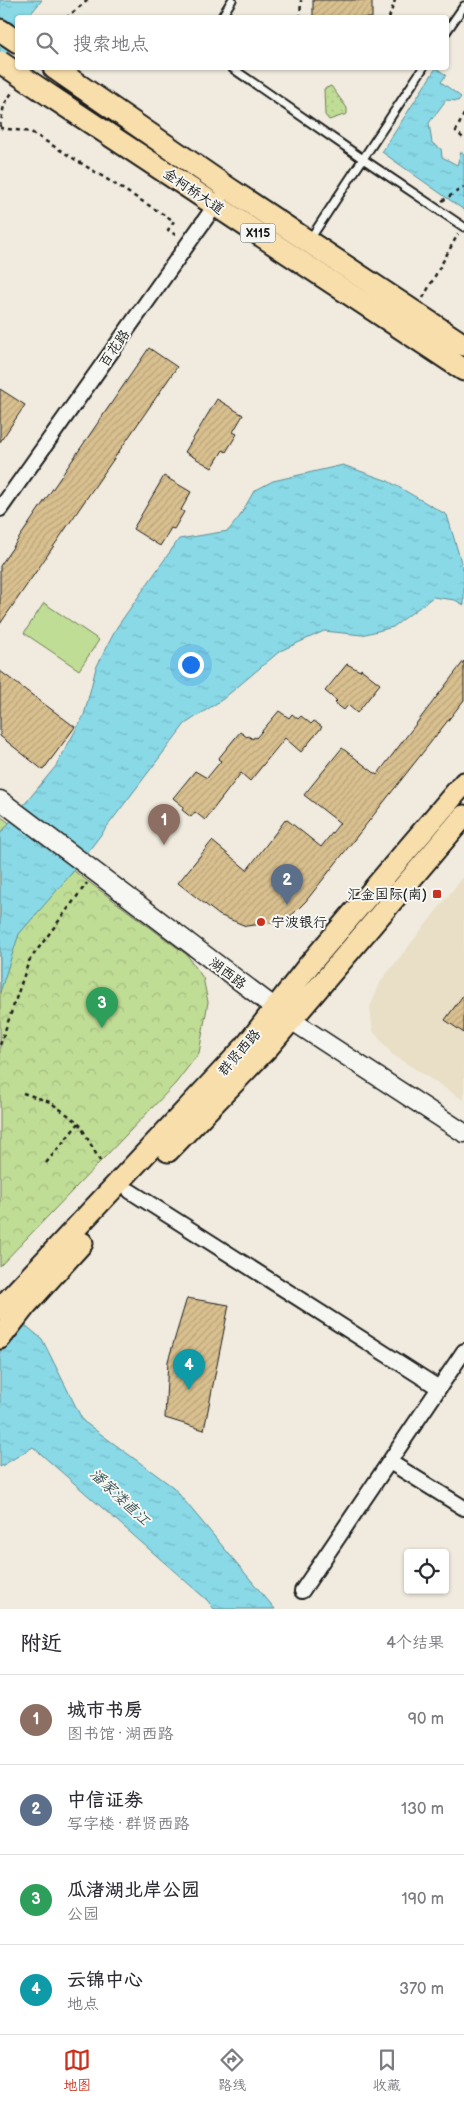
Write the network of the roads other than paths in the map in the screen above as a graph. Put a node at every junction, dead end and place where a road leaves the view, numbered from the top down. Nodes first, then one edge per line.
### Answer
1 (232, 0) edge
2 (464, 6) edge
3 (223, 15) edge
4 (449, 28) edge
5 (0, 30) edge
6 (15, 40) edge
7 (0, 62) edge
8 (235, 70) edge
9 (422, 70) edge
10 (61, 72) edge
11 (362, 159) junction
12 (228, 188) junction
13 (216, 205) junction
14 (463, 226) edge
15 (309, 241) junction
16 (464, 345) edge
17 (464, 370) edge
18 (0, 508) edge
19 (464, 783) edge
20 (5, 804) edge
21 (464, 816) edge
22 (283, 1014) junction
23 (464, 1133) edge
24 (130, 1191) junction
25 (21, 1299) junction
26 (0, 1309) edge
27 (0, 1338) edge
28 (464, 1351) edge
29 (439, 1388) junction
30 (390, 1462) junction
31 (464, 1508) edge
32 (302, 1591) dead end

1 - 3 lane
2 - 4 lane
5 - 6 main road
7 - 13 main road, 金柯桥大道 / X115, bridge
8 - 11 lane
9 - 11 lane
10 - 12 main road, 金柯桥大道 / X115
11 - 14 lane
11 - 15 lane
12 - 13 street, 百花路
12 - 15 main road, 金柯桥大道 / X115
13 - 17 main road, 金柯桥大道 / X115
13 - 18 street, 百花路
15 - 16 main road, 金柯桥大道 / X115
19 - 22 main road, 群贤西路
20 - 22 street, 湖西路
21 - 22 main road, 群贤西路
22 - 23 street, 湖西路
22 - 24 main road, 群贤西路
22 - 25 main road, 群贤西路
24 - 25 main road, 群贤西路
24 - 29 street
25 - 26 main road, 群贤西路
25 - 27 main road, 群贤西路
28 - 29 street
29 - 30 street
30 - 31 street
30 - 32 street

